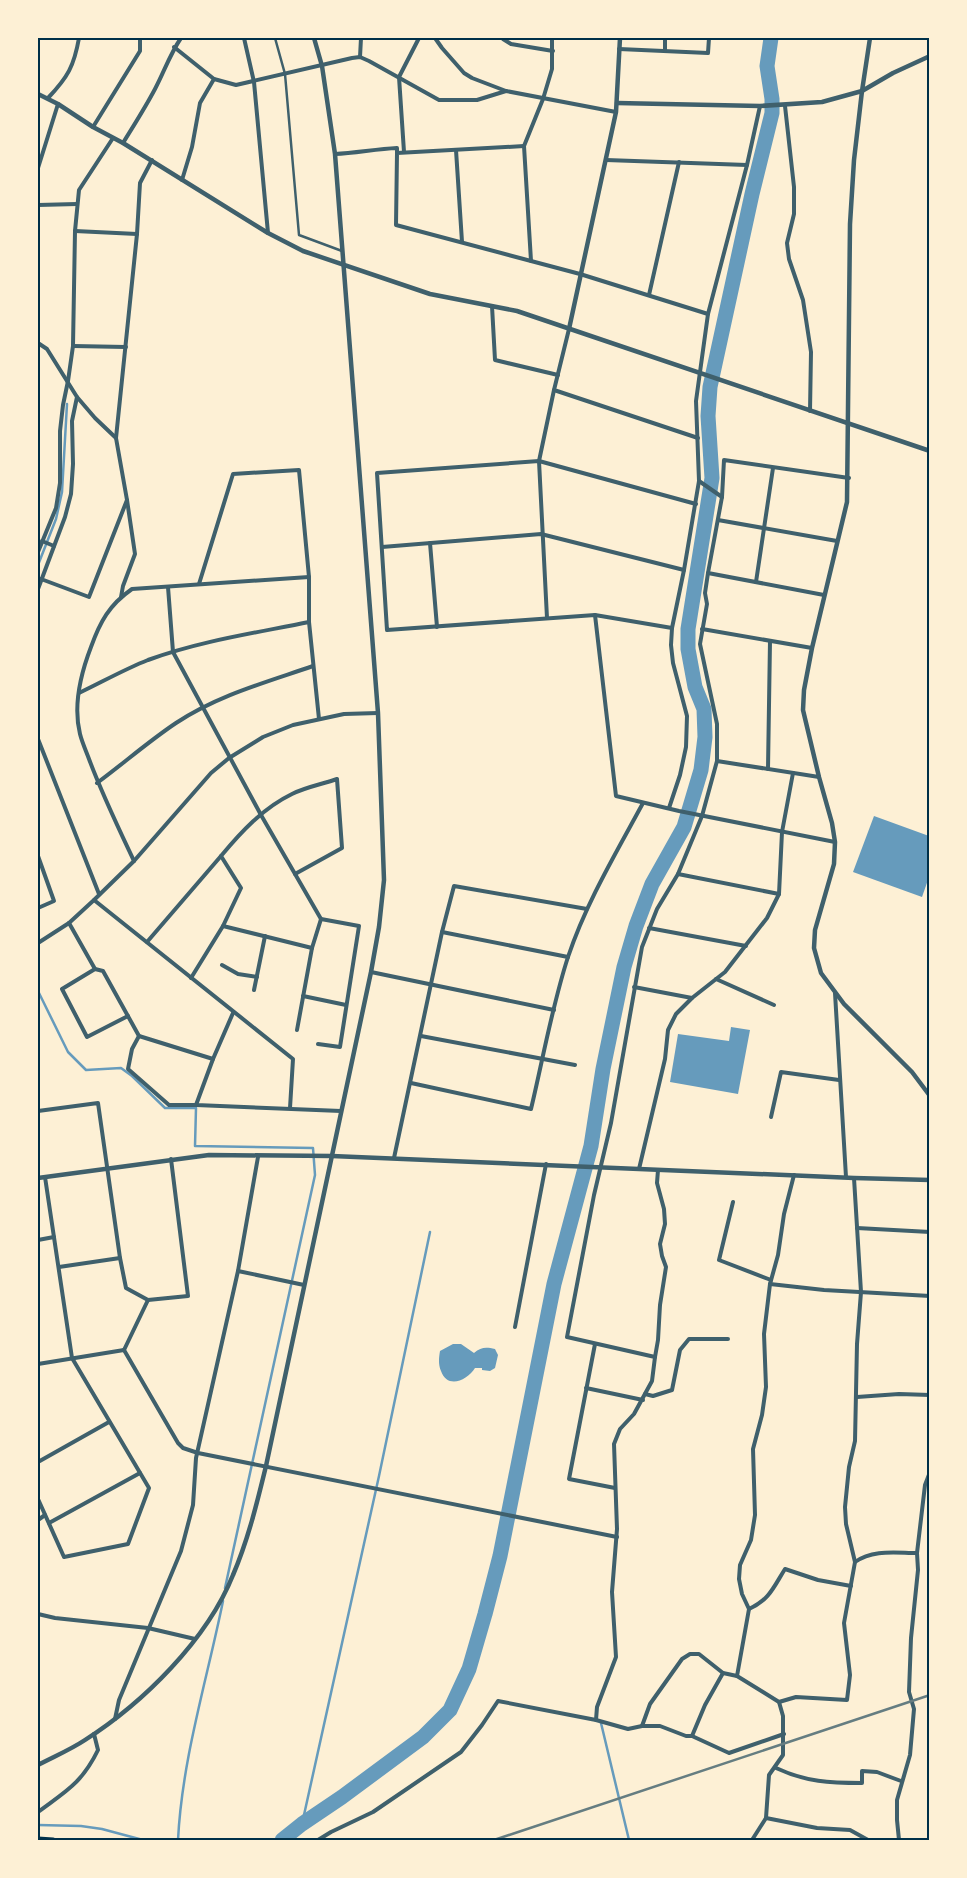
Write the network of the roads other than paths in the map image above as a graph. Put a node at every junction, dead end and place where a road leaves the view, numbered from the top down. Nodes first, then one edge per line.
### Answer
1 (79, 38) edge
2 (140, 38) edge
3 (181, 38) edge
4 (244, 38) edge
5 (275, 38) edge
6 (314, 38) edge
7 (361, 38) edge
8 (419, 38) edge
9 (435, 38) edge
10 (502, 38) edge
11 (552, 38) edge
12 (620, 38) edge
13 (665, 38) edge
14 (709, 38) edge
15 (870, 38) edge
16 (174, 47) junction
17 (619, 49) junction
18 (553, 51) junction
19 (664, 51) junction
20 (930, 56) edge
21 (360, 57) junction
22 (322, 66) junction
23 (285, 74) junction
24 (399, 77) junction
25 (214, 79) junction
26 (254, 82) junction
27 (506, 91) junction
28 (862, 91) junction
29 (38, 94) edge
30 (48, 98) junction
31 (544, 99) junction
32 (617, 102) junction
33 (58, 104) junction
34 (763, 106) junction
35 (782, 106) junction
36 (616, 112) junction
37 (93, 127) junction
38 (113, 138) junction
39 (123, 143) junction
40 (524, 146) junction
41 (456, 150) junction
42 (404, 152) junction
43 (397, 153) junction
44 (334, 154) junction
45 (152, 160) junction
46 (606, 160) junction
47 (679, 162) junction
48 (747, 165) junction
49 (38, 168) edge
50 (182, 180) junction
51 (77, 204) junction
52 (38, 205) edge
53 (75, 231) junction
54 (268, 233) junction
55 (137, 234) junction
56 (462, 242) junction
57 (342, 251) junction
58 (531, 260) junction
59 (344, 265) junction
60 (580, 274) junction
61 (649, 295) junction
62 (492, 306) junction
63 (708, 314) junction
64 (569, 329) junction
65 (38, 344) edge
66 (73, 346) junction
67 (126, 348) junction
68 (700, 374) junction
69 (558, 375) junction
70 (68, 381) junction
71 (554, 390) junction
72 (77, 397) junction
73 (810, 411) junction
74 (848, 422) junction
75 (116, 438) junction
76 (698, 438) junction
77 (930, 451) edge
78 (539, 461) junction
79 (773, 468) junction
80 (848, 478) junction
81 (701, 482) junction
82 (720, 496) junction
83 (127, 500) junction
84 (696, 504) junction
85 (718, 520) junction
86 (764, 529) junction
87 (541, 534) junction
88 (42, 540) junction
89 (838, 541) junction
90 (430, 543) junction
91 (54, 546) junction
92 (382, 547) junction
93 (38, 552) edge
94 (684, 570) junction
95 (708, 573) junction
96 (309, 577) junction
97 (41, 580) junction
98 (756, 582) junction
99 (199, 584) junction
100 (168, 587) junction
101 (38, 589) edge
102 (824, 595) junction
103 (121, 597) junction
104 (595, 615) junction
105 (547, 618) junction
106 (309, 622) junction
107 (437, 627) junction
108 (672, 628) junction
109 (702, 629) junction
110 (770, 641) junction
111 (812, 648) junction
112 (173, 652) junction
113 (313, 666) junction
114 (79, 693) junction
115 (202, 708) junction
116 (378, 713) junction
117 (319, 718) junction
118 (38, 739) edge
119 (229, 758) junction
120 (717, 761) junction
121 (768, 769) junction
122 (793, 773) junction
123 (819, 777) junction
124 (98, 783) junction
125 (643, 803) junction
126 (670, 808) junction
127 (261, 815) junction
128 (702, 816) junction
129 (782, 832) junction
130 (835, 842) junction
131 (38, 856) edge
132 (221, 856) junction
133 (134, 861) junction
134 (295, 874) junction
135 (678, 874) junction
136 (98, 894) junction
137 (779, 894) junction
138 (94, 900) junction
139 (38, 908) edge
140 (587, 909) junction
141 (321, 919) junction
142 (69, 923) junction
143 (223, 926) junction
144 (649, 928) junction
145 (442, 932) junction
146 (265, 936) junction
147 (147, 942) junction
148 (38, 944) edge
149 (746, 946) junction
150 (312, 948) junction
151 (568, 957) junction
152 (222, 965) dead end
153 (95, 969) junction
154 (371, 972) junction
155 (257, 977) junction
156 (191, 978) junction
157 (716, 979) junction
158 (432, 986) junction
159 (634, 987) junction
160 (254, 990) dead end
161 (835, 993) junction
162 (303, 996) junction
163 (692, 998) junction
164 (346, 1005) junction
165 (774, 1005) dead end
166 (554, 1010) junction
167 (233, 1013) junction
168 (128, 1016) junction
169 (297, 1030) dead end
170 (139, 1036) junction
171 (421, 1036) junction
172 (318, 1044) dead end
173 (543, 1058) junction
174 (213, 1059) junction
175 (575, 1065) dead end
176 (839, 1080) junction
177 (411, 1083) junction
178 (930, 1096) edge
179 (196, 1105) junction
180 (290, 1108) junction
181 (38, 1111) edge
182 (341, 1111) junction
183 (771, 1117) dead end
184 (332, 1156) junction
185 (258, 1157) junction
186 (394, 1158) junction
187 (171, 1159) junction
188 (546, 1164) junction
189 (600, 1167) junction
190 (107, 1168) junction
191 (639, 1169) junction
192 (658, 1170) junction
193 (794, 1175) junction
194 (45, 1177) junction
195 (846, 1177) junction
196 (38, 1178) edge
197 (854, 1178) junction
198 (930, 1180) edge
199 (733, 1202) dead end
200 (857, 1228) junction
201 (930, 1232) edge
202 (54, 1237) junction
203 (38, 1240) edge
204 (120, 1258) junction
205 (59, 1267) junction
206 (238, 1271) junction
207 (770, 1282) junction
208 (304, 1284) junction
209 (861, 1292) junction
210 (930, 1296) edge
211 (148, 1300) junction
212 (515, 1327) dead end
213 (728, 1338) dead end
214 (595, 1344) junction
215 (124, 1350) junction
216 (654, 1356) junction
217 (72, 1358) junction
218 (38, 1364) edge
219 (586, 1388) junction
220 (645, 1394) junction
221 (930, 1395) edge
222 (857, 1397) junction
223 (643, 1400) junction
224 (109, 1422) junction
225 (198, 1453) junction
226 (38, 1462) edge
227 (266, 1466) junction
228 (930, 1472) edge
229 (140, 1473) junction
230 (615, 1488) junction
231 (38, 1499) edge
232 (45, 1515) junction
233 (38, 1520) edge
234 (49, 1523) junction
235 (617, 1536) junction
236 (917, 1553) junction
237 (855, 1562) junction
238 (851, 1586) junction
239 (749, 1609) junction
240 (38, 1614) edge
241 (148, 1628) junction
242 (195, 1639) junction
243 (723, 1673) junction
244 (737, 1676) junction
245 (778, 1702) junction
246 (115, 1720) junction
247 (596, 1720) junction
248 (642, 1726) junction
249 (94, 1734) junction
250 (784, 1734) junction
251 (692, 1736) junction
252 (38, 1765) edge
253 (776, 1768) junction
254 (901, 1781) junction
255 (38, 1812) edge
256 (766, 1818) junction
257 (38, 1839) edge
258 (53, 1840) edge
259 (318, 1840) edge
260 (752, 1840) edge
261 (868, 1840) edge
262 (899, 1840) edge

1 - 30 street
2 - 37 street
3 - 16 street
4 - 26 street
5 - 23 street
6 - 22 street
7 - 21 street
8 - 24 street
9 - 27 street
10 - 18 street
11 - 18 street
12 - 17 street
13 - 19 street
14 - 19 street
15 - 28 street
16 - 25 street
16 - 39 street
17 - 19 street
17 - 32 street
18 - 31 street
20 - 28 street
21 - 22 street
21 - 24 street
22 - 23 street
22 - 44 street
23 - 26 street
23 - 57 street
24 - 27 street
24 - 42 street
25 - 26 street
25 - 50 street
26 - 54 street
27 - 31 street
28 - 35 street
28 - 74 street
29 - 30 street
30 - 33 street
31 - 36 street
31 - 40 street
32 - 34 street
32 - 36 street
33 - 37 street
33 - 49 street
34 - 35 street
34 - 48 street
35 - 73 street
36 - 46 street
37 - 38 street
38 - 39 street
38 - 51 street
39 - 45 street
40 - 41 street
40 - 58 street
41 - 42 street
41 - 56 street
42 - 43 street
43 - 44 street
43 - 56 street
44 - 57 street
45 - 50 street
45 - 55 street
46 - 47 street
46 - 60 street
47 - 48 street
47 - 61 street
48 - 63 street
50 - 54 street
51 - 52 street
51 - 53 street
53 - 55 street
53 - 66 street
54 - 59 street
55 - 67 street
56 - 58 street
57 - 59 street
58 - 60 street
59 - 62 street
59 - 116 street
60 - 61 street
60 - 64 street
61 - 63 street
62 - 64 street
62 - 69 street
63 - 68 street
64 - 68 street
64 - 69 street
65 - 70 street
66 - 67 street
66 - 70 street
67 - 75 street
68 - 73 street
68 - 76 street
69 - 71 street
70 - 72 street
70 - 88 street
71 - 76 street
71 - 78 street
72 - 75 street
72 - 91 street
73 - 74 street
74 - 77 street
74 - 80 street
75 - 83 street
76 - 81 street
78 - 84 street
78 - 87 street
78 - 92 street
79 - 80 street
79 - 82 street
79 - 86 street
80 - 89 street
81 - 82 street
81 - 84 street
82 - 85 street
83 - 97 street
83 - 103 street
84 - 94 street
85 - 86 street
85 - 95 street
86 - 89 street
86 - 98 street
87 - 90 street
87 - 94 street
87 - 105 street
88 - 91 street
88 - 93 street
89 - 102 street
90 - 92 street
90 - 107 street
91 - 97 street
92 - 107 street
94 - 108 street
95 - 98 street
95 - 109 street
96 - 99 street
96 - 99 street
96 - 106 street
97 - 101 street
98 - 102 street
99 - 100 street
100 - 103 street
100 - 112 street
102 - 111 street
103 - 114 street
104 - 105 street
104 - 108 street
104 - 125 street
105 - 107 street
106 - 112 street
106 - 113 street
108 - 126 street
109 - 110 street
109 - 120 street
110 - 111 street
110 - 121 street
111 - 123 street
112 - 114 street
112 - 115 street
113 - 115 street
113 - 117 street
114 - 124 street
115 - 119 street
115 - 124 street
116 - 117 street
116 - 154 street
117 - 119 street
118 - 136 street
119 - 127 street
119 - 133 street
120 - 121 street
120 - 128 street
121 - 122 street
122 - 123 street
122 - 129 street
123 - 130 street
124 - 133 street
125 - 126 street
125 - 140 street
126 - 128 street
127 - 132 street
127 - 134 street
127 - 134 street
128 - 129 street
128 - 135 street
129 - 130 street
129 - 137 street
130 - 161 street
131 - 139 street
132 - 143 street
132 - 147 street
133 - 136 street
134 - 141 street
135 - 137 street
135 - 144 street
136 - 138 street
137 - 149 street
138 - 142 street
138 - 147 street
140 - 145 street
140 - 151 street
141 - 150 street
141 - 164 street
142 - 148 street
142 - 153 street
143 - 146 street
143 - 156 street
144 - 149 street
144 - 159 street
145 - 151 street
145 - 158 street
146 - 150 street
146 - 155 street
147 - 156 street
149 - 157 street
150 - 162 street
151 - 166 street
152 - 155 street
153 - 168 street
153 - 168 street
154 - 158 street
154 - 182 street
155 - 160 street
156 - 167 street
157 - 163 street
157 - 165 street
158 - 166 street
158 - 171 street
159 - 163 street
159 - 189 street
161 - 176 street
161 - 178 street
162 - 164 street
162 - 169 street
163 - 191 street
164 - 172 street
166 - 173 street
167 - 174 street
167 - 180 street
168 - 170 street
170 - 174 street
170 - 179 street
171 - 173 street
171 - 177 street
173 - 175 street
173 - 177 street
174 - 179 street
176 - 183 street
176 - 195 street
177 - 186 street
179 - 180 street
180 - 182 street
181 - 190 street
182 - 184 street
184 - 185 street
184 - 186 street
184 - 208 street
185 - 187 street
185 - 206 street
186 - 188 street
187 - 190 street
187 - 211 street
188 - 189 street
188 - 212 street
189 - 191 street
189 - 214 street
190 - 194 street
190 - 204 street
191 - 192 street
192 - 193 street
192 - 216 street
193 - 195 street
193 - 207 street
194 - 196 street
194 - 202 street
195 - 197 street
197 - 198 street
197 - 200 street
199 - 207 street
200 - 201 street
200 - 209 street
202 - 203 street
202 - 205 street
204 - 205 street
204 - 211 street
205 - 217 street
206 - 208 street
206 - 225 street
207 - 209 street
207 - 239 street
208 - 227 street
209 - 210 street
209 - 222 street
211 - 215 street
213 - 220 street
214 - 216 street
214 - 219 street
215 - 217 street
215 - 225 street
216 - 220 street
217 - 218 street
217 - 224 street
219 - 223 street
219 - 230 street
220 - 223 street
221 - 222 street
222 - 237 street
223 - 230 street
224 - 226 street
224 - 229 street
225 - 227 street
225 - 241 street
227 - 235 street
227 - 242 street
228 - 236 street
229 - 234 street
229 - 234 street
230 - 235 street
231 - 232 street
232 - 233 street
232 - 234 street
235 - 247 street
236 - 237 street
236 - 254 street
237 - 238 street
238 - 239 street
238 - 245 street
239 - 244 street
240 - 241 street
241 - 242 street
241 - 246 street
242 - 246 street
243 - 244 street
243 - 248 street
243 - 251 street
244 - 245 street
245 - 250 street
246 - 249 street
247 - 248 street
247 - 259 street
248 - 251 street
249 - 252 street
249 - 255 street
250 - 251 street
250 - 253 street
253 - 254 street
253 - 256 street
254 - 262 street
256 - 260 street
256 - 261 street
257 - 258 main road

